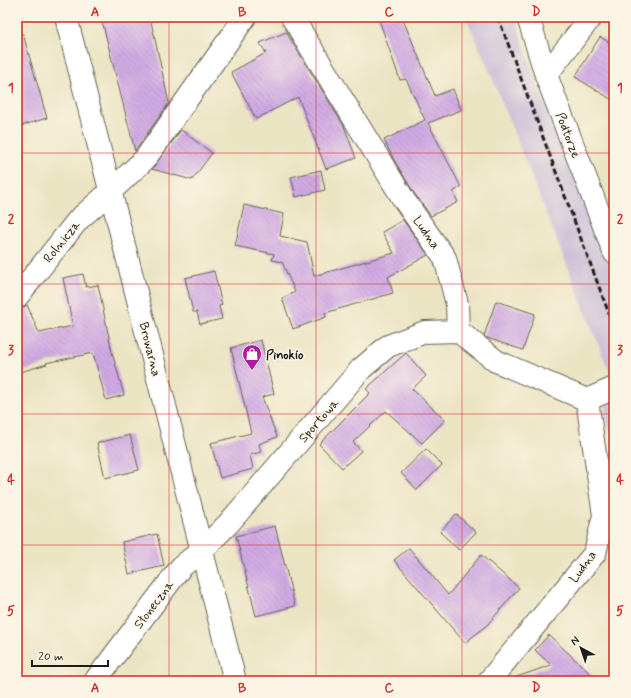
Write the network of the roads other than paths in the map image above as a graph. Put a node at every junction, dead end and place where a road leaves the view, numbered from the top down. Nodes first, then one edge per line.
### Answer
1 (66, 17) edge
2 (245, 17) edge
3 (292, 17) edge
4 (528, 17) edge
5 (591, 17) edge
6 (546, 75) junction
7 (111, 191) junction
8 (614, 252) edge
9 (17, 297) edge
10 (458, 331) junction
11 (614, 388) edge
12 (587, 400) junction
13 (202, 550) junction
14 (95, 681) edge
15 (236, 681) edge
16 (489, 681) edge

1 - 7 street, Browarna
2 - 7 street
3 - 10 street, Ludna
4 - 6 street, Podtorze
5 - 6 street
6 - 8 street, Podtorze
7 - 9 street, Rolnicza
7 - 13 street, Browarna
10 - 12 street
10 - 13 street, Sportowa
11 - 12 street
12 - 16 street, Ludna
13 - 14 street, Słoneczna
13 - 15 street, Browarna

